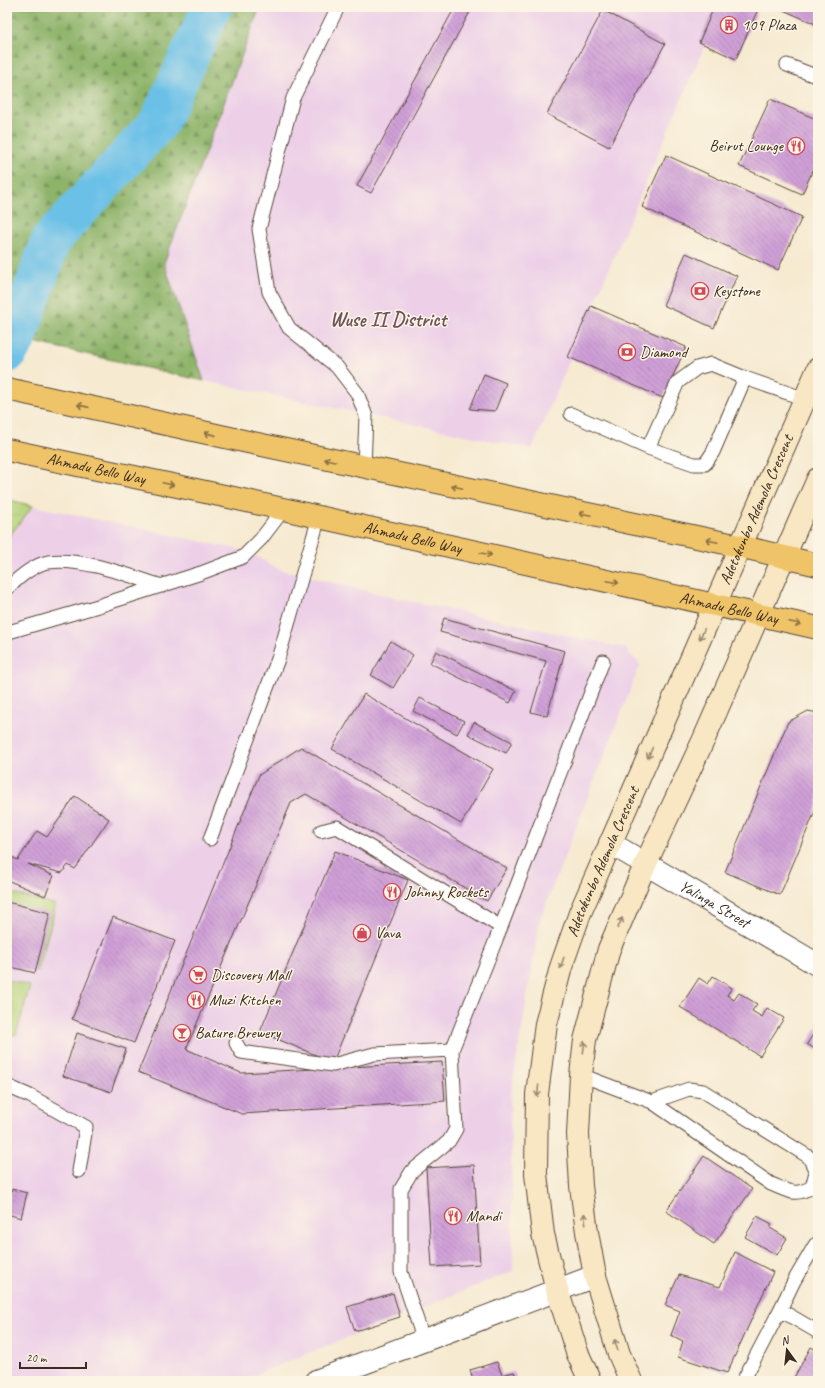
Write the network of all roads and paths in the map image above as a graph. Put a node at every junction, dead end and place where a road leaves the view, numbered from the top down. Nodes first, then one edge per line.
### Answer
1 (338, 7) edge
2 (787, 65) dead end
3 (818, 77) edge
4 (818, 369) edge
5 (746, 378) junction
6 (7, 389) edge
7 (805, 399) junction
8 (572, 414) dead end
9 (648, 448) junction
10 (7, 450) edge
11 (364, 467) junction
12 (818, 479) edge
13 (283, 510) junction
14 (319, 517) junction
15 (739, 546) junction
16 (784, 557) junction
17 (818, 565) edge
18 (162, 586) junction
19 (7, 589) edge
20 (714, 604) junction
21 (759, 615) junction
22 (818, 628) edge
23 (7, 633) edge
24 (603, 661) dead end
25 (321, 831) dead end
26 (210, 839) dead end
27 (610, 844) junction
28 (646, 864) junction
29 (501, 927) junction
30 (818, 965) edge
31 (236, 1043) dead end
32 (452, 1050) junction
33 (580, 1075) junction
34 (7, 1086) edge
35 (652, 1102) junction
36 (79, 1171) dead end
37 (817, 1246) edge
38 (595, 1276) junction
39 (557, 1290) junction
40 (780, 1310) junction
41 (818, 1332) edge
42 (424, 1341) junction
43 (316, 1381) edge
44 (590, 1381) edge
45 (631, 1381) edge
46 (743, 1381) edge

1 - 11 lane
2 - 3 lane
4 - 7 main road, Adetokunbo Ademola Crescent
5 - 7 lane
5 - 9 lane
5 - 9 lane
11 -> 6 main road
7 - 15 main road, Adetokunbo Ademola Crescent
8 - 9 lane
10 -> 13 main road, Ahmadu Bello Way
15 -> 11 main road
12 - 16 main road
13 - 14 main road, Ahmadu Bello Way
13 - 18 lane
14 -> 20 main road, Ahmadu Bello Way
14 - 26 lane
15 - 16 main road
15 - 20 main road, Adetokunbo Ademola Crescent
16 - 17 main road
16 - 21 main road
18 - 19 lane
18 - 23 lane
20 - 21 main road, Ahmadu Bello Way
20 -> 27 main road, Adetokunbo Ademola Crescent
21 -> 22 main road, Ahmadu Bello Way
21 - 28 main road
24 - 29 lane
25 - 29 lane
27 - 28 street, Yalinga Street
27 -> 39 main road, Adetokunbo Ademola Crescent
28 - 30 street, Yalinga Street
33 -> 28 main road
29 - 32 lane
31 - 32 lane
32 - 42 lane
33 - 35 lane
38 -> 33 main road
34 - 36 lane
35 - 35 lane
37 - 40 lane
38 - 39 street
45 -> 38 main road
39 - 42 street
39 - 44 main road, Adetokunbo Ademola Crescent
40 - 41 lane
40 - 46 lane
42 - 43 street

